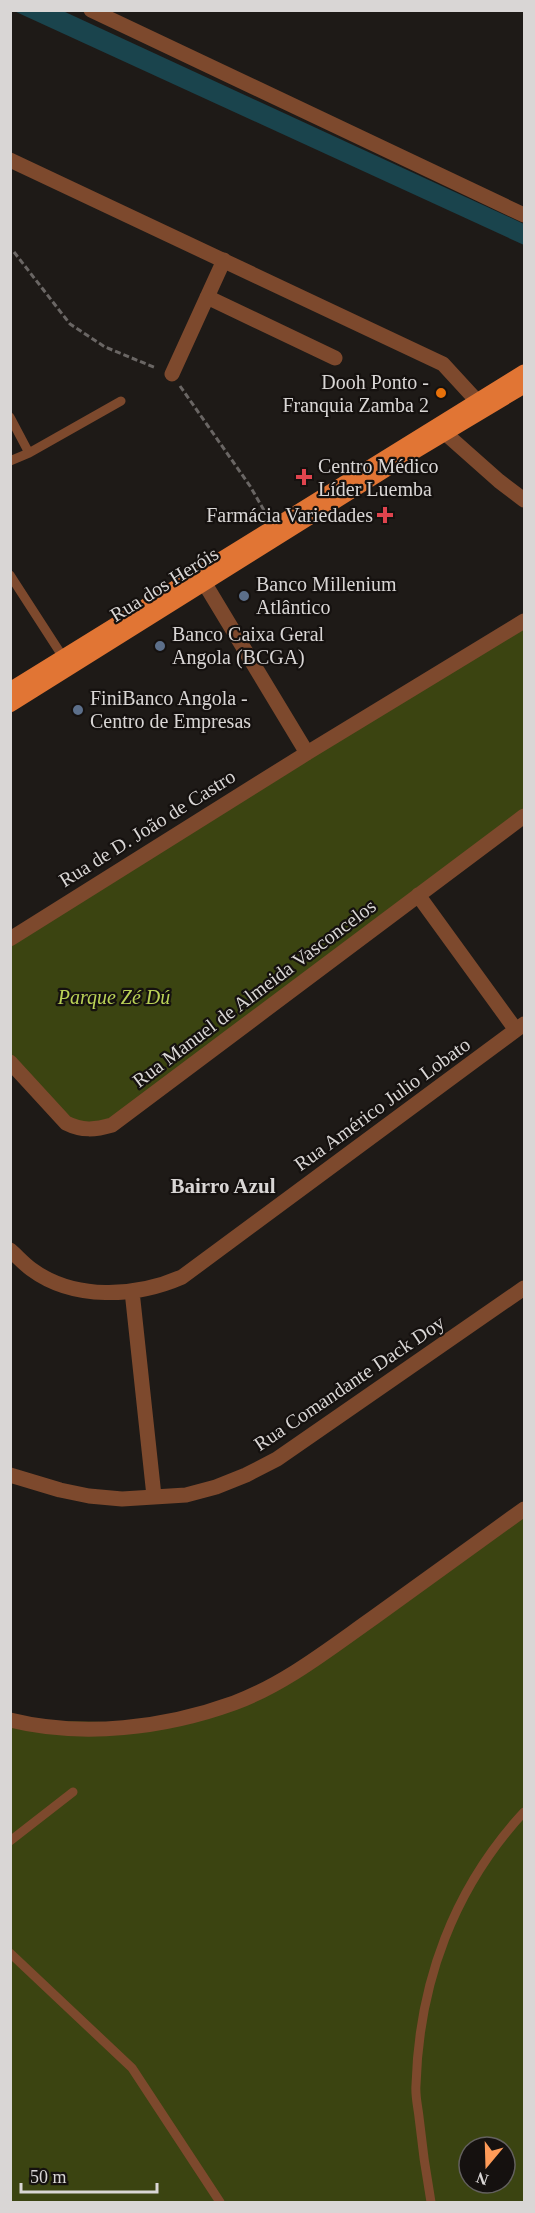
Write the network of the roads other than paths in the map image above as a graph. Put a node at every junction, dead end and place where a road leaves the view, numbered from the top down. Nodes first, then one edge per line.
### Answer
1 (91, 10) edge
2 (10, 160) edge
3 (525, 215) edge
4 (224, 260) junction
5 (207, 297) junction
6 (335, 357) dead end
7 (525, 372) edge
8 (172, 374) road end
9 (525, 386) edge
10 (121, 401) dead end
11 (477, 401) junction
12 (10, 417) edge
13 (446, 434) junction
14 (28, 453) junction
15 (10, 461) edge
16 (525, 500) edge
17 (10, 575) edge
18 (205, 584) junction
19 (525, 621) edge
20 (63, 657) junction
21 (10, 690) edge
22 (10, 705) edge
23 (307, 753) junction
24 (525, 816) edge
25 (418, 895) junction
26 (10, 939) edge
27 (520, 1027) edge
28 (10, 1062) edge
29 (10, 1250) edge
30 (525, 1288) edge
31 (132, 1291) junction
32 (10, 1475) edge
33 (154, 1496) junction
34 (525, 1509) edge
35 (10, 1720) edge
36 (73, 1792) dead end
37 (525, 1812) edge
38 (10, 1841) edge
39 (10, 1953) edge
40 (220, 2202) edge
41 (431, 2202) edge

1 - 3 street
2 - 4 street
4 - 5 street
4 - 11 street
5 - 6 street
5 - 8 street
7 - 11 main road, Rua dos Heróis
9 - 13 main road, Rua dos Heróis
10 - 14 lane
11 - 20 main road, Rua dos Heróis
12 - 14 lane
13 - 16 street
13 - 18 main road, Rua dos Heróis
14 - 15 lane
17 - 20 lane
18 - 22 main road, Rua dos Heróis
18 - 23 street
19 - 23 street, Rua de D. João de Castro
20 - 21 main road, Rua dos Heróis
23 - 26 street, Rua de D. João de Castro
24 - 25 street, Rua Manuel de Almeida Vasconcelos
25 - 27 street
25 - 28 street, Rua Manuel de Almeida Vasconcelos
27 - 31 street, Rua Américo Julio Lobato
29 - 31 street, Rua Américo Julio Lobato
30 - 33 street, Rua Comandante Dack Doy
31 - 33 street
32 - 33 street, Rua Comandante Dack Doy
34 - 35 street
36 - 38 lane
37 - 41 lane
39 - 40 lane

